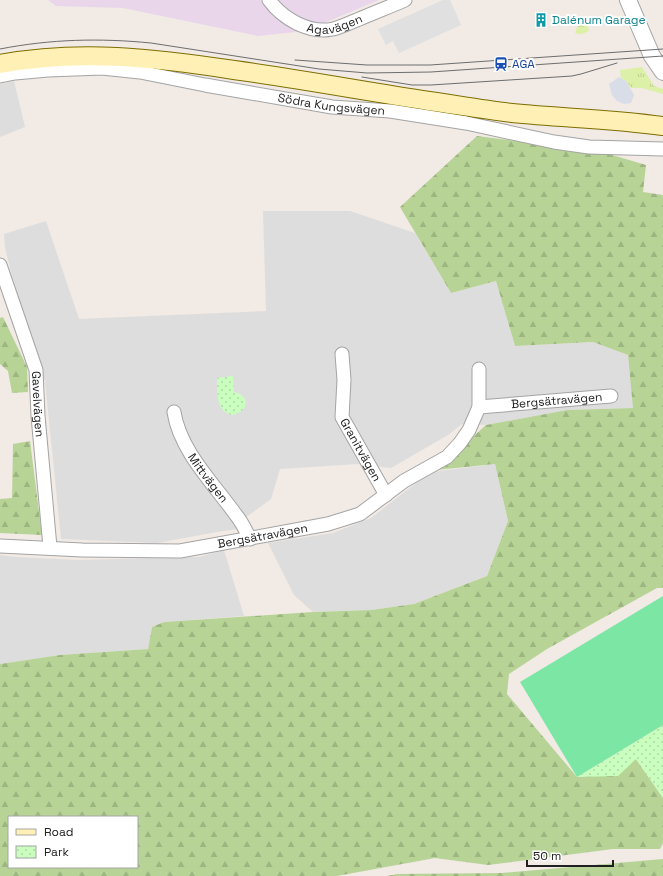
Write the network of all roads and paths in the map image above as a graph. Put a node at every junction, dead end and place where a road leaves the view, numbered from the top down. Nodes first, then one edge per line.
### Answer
1 (269, 0) edge
2 (406, 0) edge
3 (628, 0) edge
4 (0, 64) edge
5 (662, 69) edge
6 (0, 76) edge
7 (663, 126) edge
8 (663, 149) edge
9 (0, 266) edge
10 (342, 354) dead end
11 (478, 369) dead end
12 (611, 396) dead end
13 (479, 406) junction
14 (174, 412) dead end
15 (386, 495) junction
16 (250, 539) junction
17 (0, 546) edge
18 (50, 547) junction

1 - 2 street, Agavägen
3 - 5 street
4 - 7 main road, Södra Kungsvägen
6 - 8 street, Södra Kungsvägen
9 - 18 street, Gavelvägen
10 - 15 street, Granitvägen
11 - 13 street, Bergsätravägen
12 - 13 street, Bergsätravägen
13 - 15 street, Bergsätravägen
14 - 16 street, Mittvägen
15 - 16 street, Bergsätravägen
16 - 18 street, Bergsätravägen
17 - 18 street, Bergsätravägen

